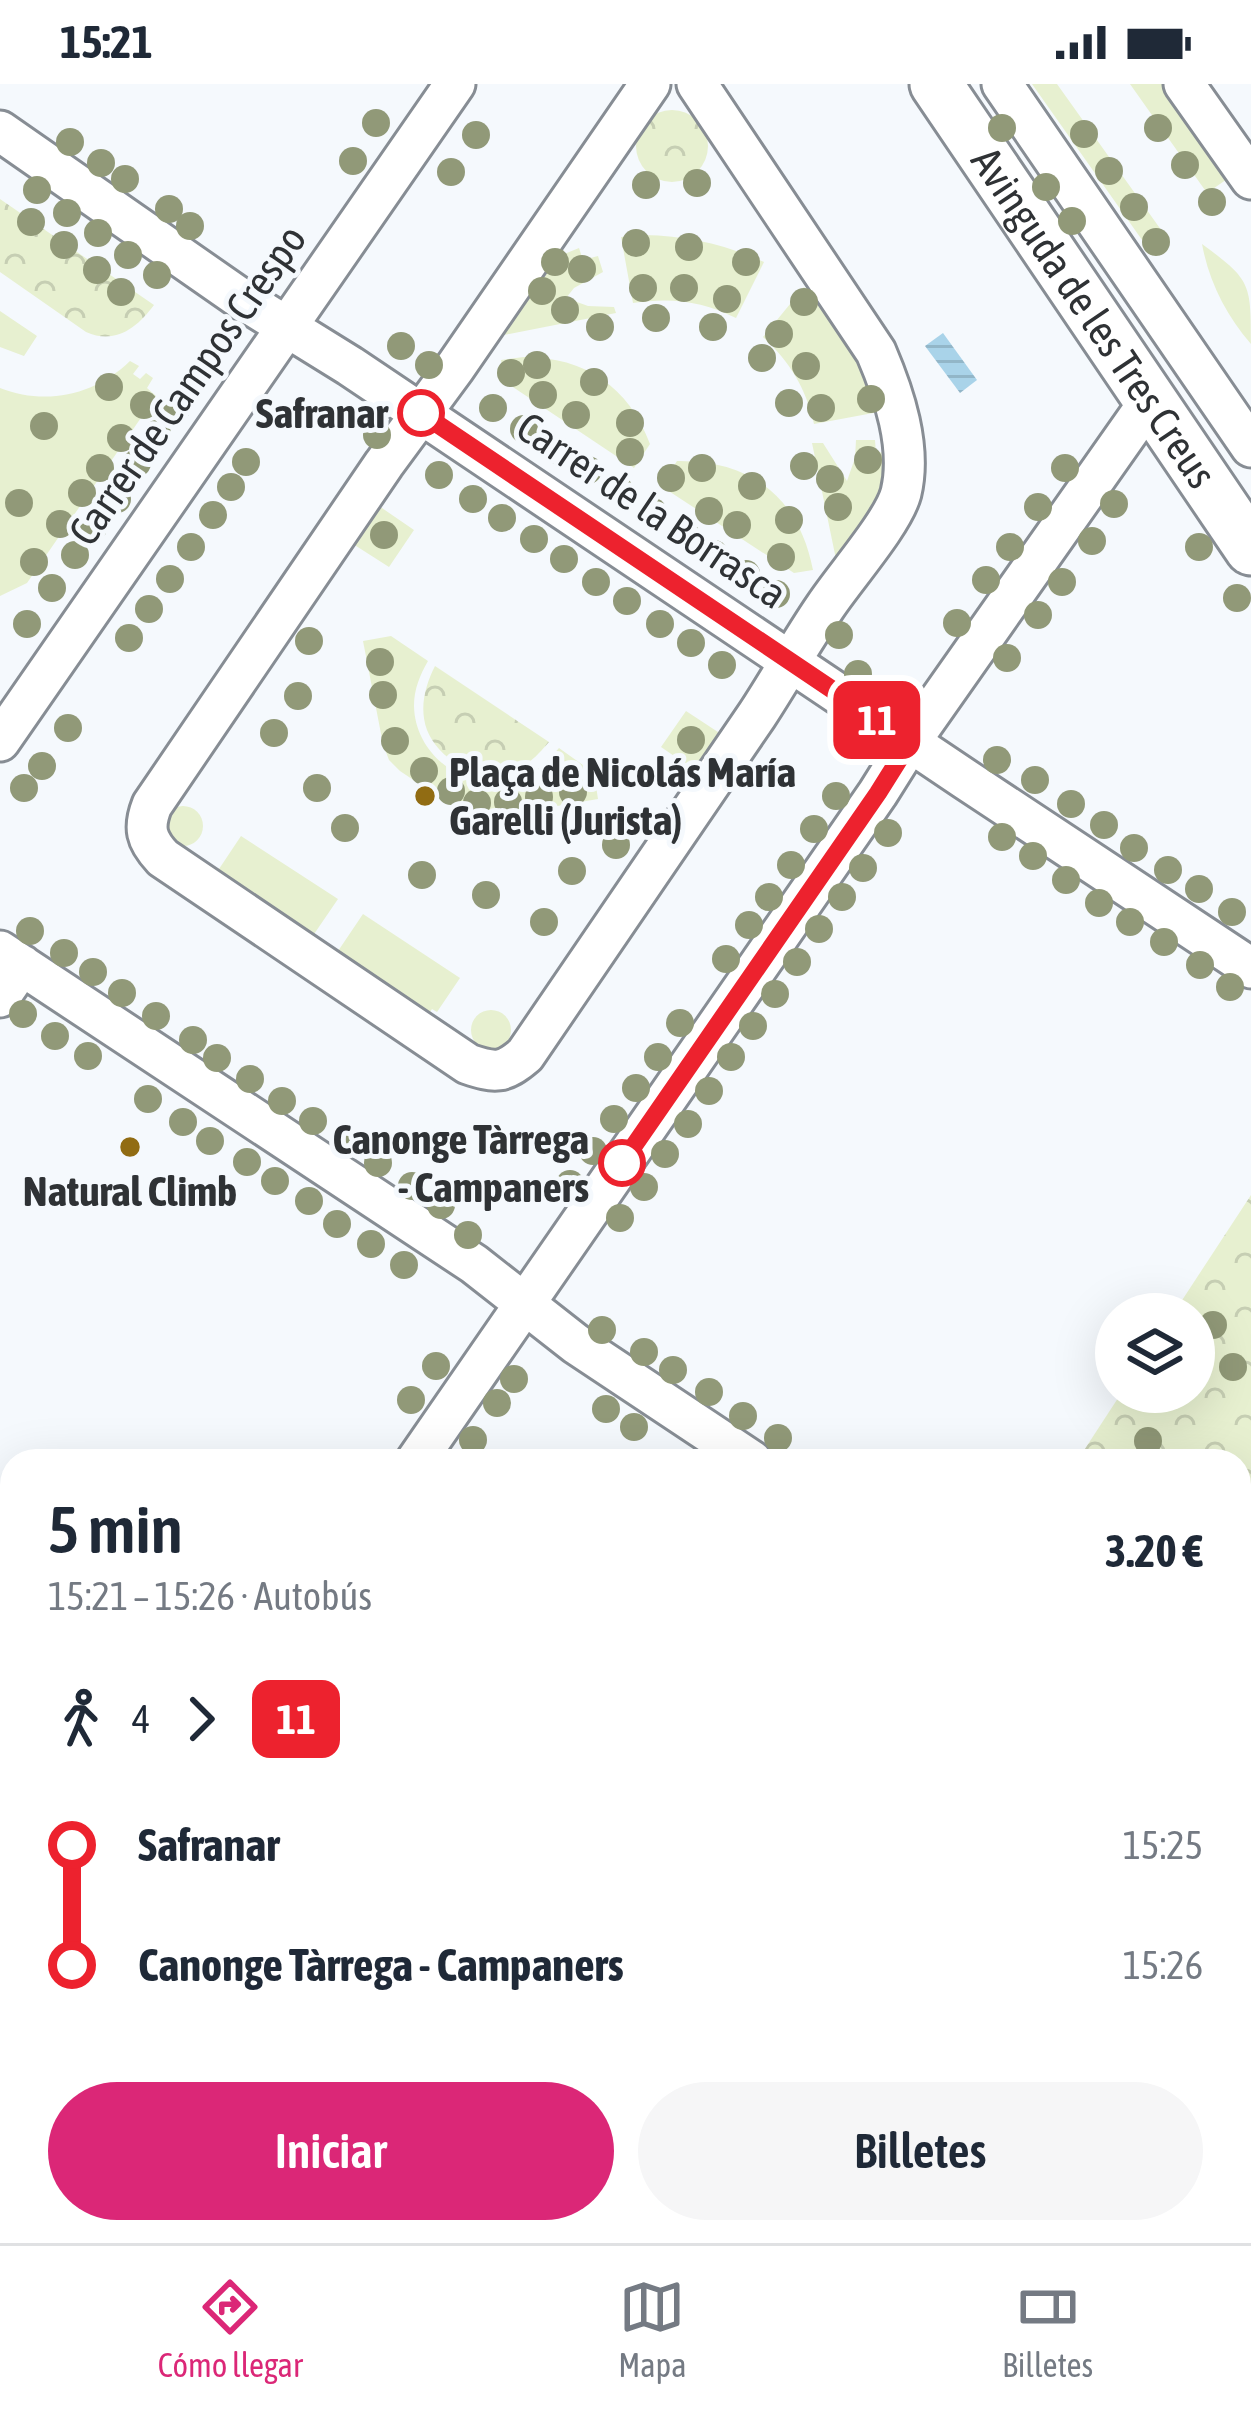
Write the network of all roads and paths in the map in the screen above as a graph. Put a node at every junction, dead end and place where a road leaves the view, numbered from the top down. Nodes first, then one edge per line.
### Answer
1 (455, 84) edge
2 (650, 84) edge
3 (697, 84) edge
4 (936, 84) edge
5 (1002, 84) edge
6 (1184, 84) edge
7 (0, 131) edge
8 (1251, 179) edge
9 (284, 328) junction
10 (1150, 402) junction
11 (421, 413) junction
12 (1251, 447) edge
13 (1251, 549) edge
14 (790, 661) junction
15 (0, 741) edge
16 (910, 742) junction
17 (1251, 968) edge
18 (7, 971) edge
19 (526, 1304) junction
20 (424, 1449) edge
21 (734, 1449) edge

1 - 9 street, Carrer de Campos Crespo
2 - 11 street
3 - 14 street
4 - 10 main road, Avinguda de les Tres Creus
5 - 12 street, Avinguda de les Tres Creus
6 - 8 street
7 - 9 street, Carrer de la Borrasca
9 - 11 street, Carrer de la Borrasca
9 - 15 street, Carrer de Campos Crespo
10 - 13 main road, Avinguda de les Tres Creus
10 - 16 street
11 - 14 street, Carrer de la Borrasca
11 - 14 street
14 - 16 street, Carrer de la Borrasca
16 - 17 street, Carrer de la Borrasca
16 - 19 street
18 - 19 street
19 - 20 street
19 - 21 street

